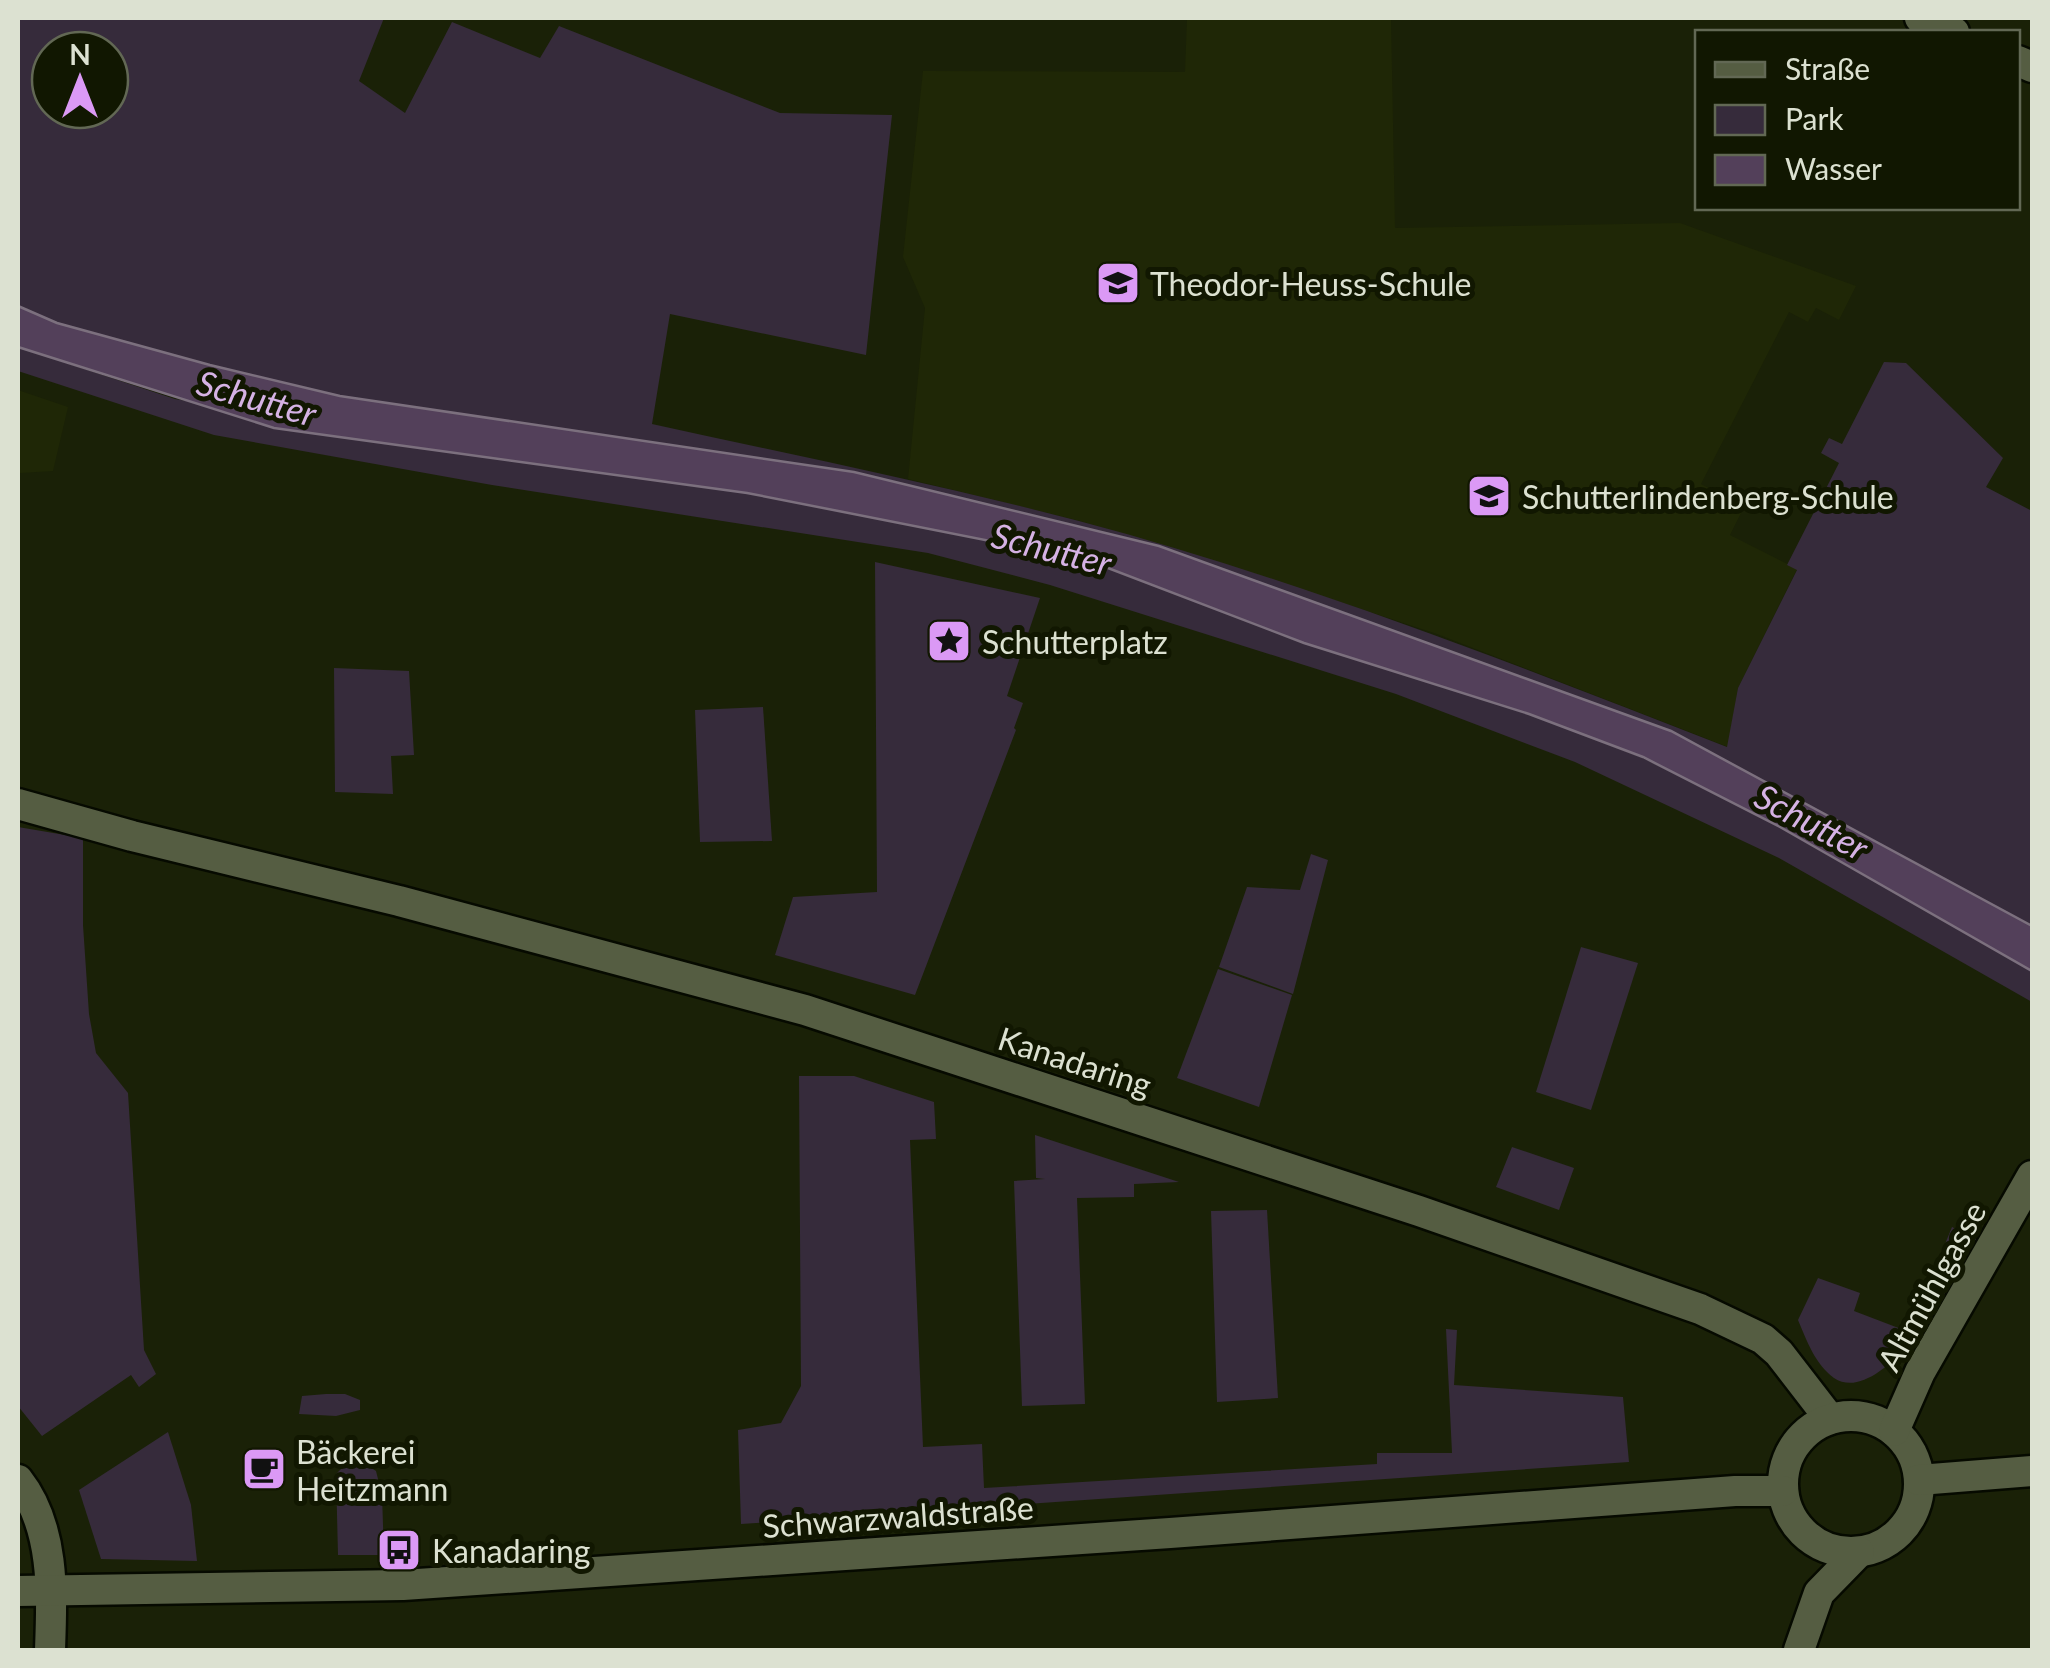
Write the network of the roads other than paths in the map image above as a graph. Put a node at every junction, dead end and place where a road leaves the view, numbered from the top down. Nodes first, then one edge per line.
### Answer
1 (1920, 18) edge
2 (1949, 30) edge
3 (18, 804) edge
4 (2032, 1176) edge
5 (1830, 1420) junction
6 (1894, 1431) junction
7 (2032, 1470) edge
8 (18, 1480) edge
9 (1919, 1480) junction
10 (1783, 1491) junction
11 (1810, 1538) junction
12 (1859, 1552) junction
13 (18, 1592) edge
14 (52, 1592) junction
15 (1819, 1593) junction
16 (50, 1650) edge
17 (1800, 1650) edge

1 - 2 street
3 - 5 street, Kanadaring
4 - 6 street, Altmühlgasse
5 - 6 street
5 - 10 street
6 - 9 street
7 - 9 street
8 - 14 street
9 - 12 street
10 - 11 street
10 - 14 street, Schwarzwaldstraße
11 - 12 street
11 - 15 street
12 - 15 street
13 - 14 street, Schwarzwaldstraße
14 - 16 street
15 - 17 street

